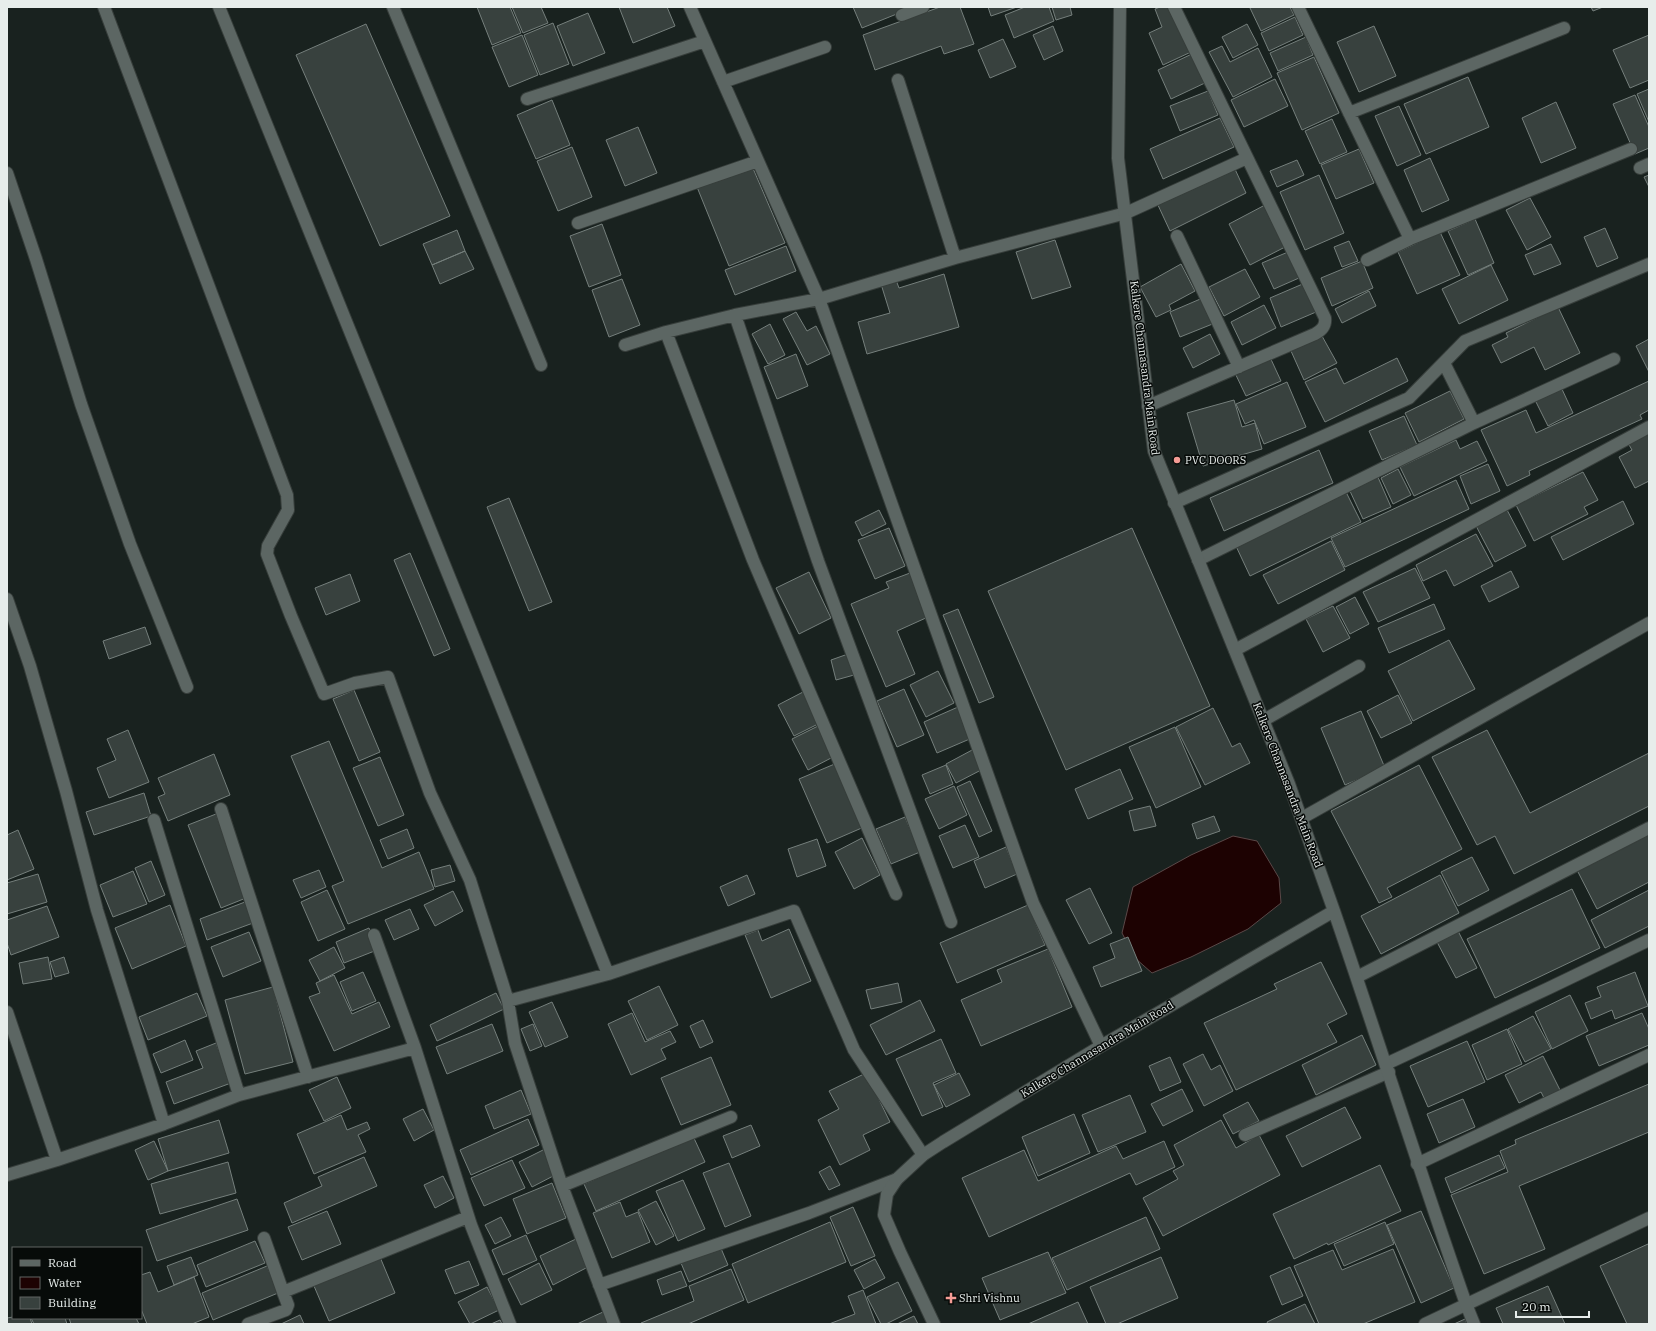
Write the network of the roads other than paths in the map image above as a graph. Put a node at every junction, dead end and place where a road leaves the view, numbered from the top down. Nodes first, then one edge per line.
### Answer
1 (104, 7) edge
2 (219, 7) edge
3 (393, 7) edge
4 (690, 7) edge
5 (923, 7) edge
6 (1120, 7) edge
7 (1174, 7) edge
8 (1298, 7) edge
9 (902, 16) dead end
10 (1564, 28) dead end
11 (705, 41) junction
12 (825, 48) dead end
13 (898, 80) dead end
14 (723, 82) junction
15 (527, 99) dead end
16 (1349, 113) junction
17 (1631, 149) dead end
18 (1247, 158) junction
19 (758, 161) junction
20 (7, 173) edge
21 (1126, 213) junction
22 (578, 223) dead end
23 (1177, 236) dead end
24 (1410, 239) junction
25 (955, 258) junction
26 (1367, 260) dead end
27 (1649, 264) edge
28 (819, 299) junction
29 (734, 315) junction
30 (666, 332) junction
31 (625, 345) dead end
32 (1614, 359) dead end
33 (1444, 363) junction
34 (541, 365) dead end
35 (1239, 366) junction
36 (1148, 406) junction
37 (1474, 423) junction
38 (1649, 427) edge
39 (1174, 503) junction
40 (1198, 560) junction
41 (7, 600) edge
42 (1649, 623) edge
43 (1235, 650) junction
44 (1359, 666) dead end
45 (187, 687) dead end
46 (1264, 720) junction
47 (221, 809) dead end
48 (1302, 818) junction
49 (154, 820) dead end
50 (1649, 828) edge
51 (896, 894) dead end
52 (1334, 911) junction
53 (952, 922) dead end
54 (374, 935) dead end
55 (1649, 940) edge
56 (608, 974) junction
57 (1357, 977) junction
58 (508, 1001) junction
59 (7, 1012) edge
60 (1101, 1046) junction
61 (415, 1048) junction
62 (1649, 1055) edge
63 (1387, 1068) junction
64 (308, 1077) junction
65 (239, 1095) junction
66 (731, 1117) dead end
67 (164, 1124) junction
68 (1245, 1135) dead end
69 (923, 1155) junction
70 (57, 1160) junction
71 (1417, 1164) junction
72 (7, 1175) edge
73 (897, 1179) junction
74 (562, 1186) junction
75 (468, 1217) junction
76 (1649, 1218) edge
77 (264, 1238) dead end
78 (599, 1285) junction
79 (283, 1292) junction
80 (1466, 1304) junction
81 (248, 1324) edge
82 (510, 1324) edge
83 (614, 1324) edge
84 (934, 1324) edge
85 (1425, 1324) edge
86 (1474, 1324) edge

1 - 58 street
2 - 56 street
3 - 34 street
4 - 11 street
5 - 9 street
6 - 21 street, Kalkere Channasandra Main Road
7 - 18 street
8 - 16 street
10 - 16 street
11 - 14 street
11 - 15 street
12 - 14 street
13 - 25 street
14 - 19 street
16 - 24 street
17 - 24 street
18 - 21 street
18 - 35 street
19 - 22 street
19 - 28 street
20 - 45 street
21 - 25 street
21 - 36 street, Kalkere Channasandra Main Road
23 - 35 street
24 - 26 street
25 - 28 street
27 - 33 street
28 - 29 street
28 - 60 street
29 - 30 street
29 - 53 street
30 - 31 street
30 - 51 street
32 - 37 street
33 - 37 street
33 - 39 street
35 - 36 street
36 - 39 street, Kalkere Channasandra Main Road
37 - 40 street
38 - 43 street
39 - 40 street, Kalkere Channasandra Main Road
40 - 43 street, Kalkere Channasandra Main Road
41 - 67 street
42 - 48 street
43 - 46 street, Kalkere Channasandra Main Road
44 - 46 street
46 - 48 street, Kalkere Channasandra Main Road
47 - 64 street
48 - 52 street, Kalkere Channasandra Main Road
49 - 65 street
50 - 57 street
52 - 57 street
52 - 60 street, Kalkere Channasandra Main Road
54 - 61 street
55 - 63 street
56 - 58 street
56 - 69 street
57 - 63 street
58 - 74 street
59 - 70 street
60 - 69 street, Kalkere Channasandra Main Road
61 - 64 street
61 - 75 street
62 - 71 street
63 - 68 street
63 - 71 street
64 - 65 street
65 - 67 street
66 - 74 street
67 - 70 street
69 - 73 street, Kalkere Channasandra Main Road
70 - 72 street
71 - 80 street
73 - 78 street
73 - 84 street, Kalkere Channasandra Main Road
74 - 78 street
75 - 79 street
75 - 82 street
76 - 80 street
77 - 79 street
78 - 83 street
79 - 81 street
80 - 85 street
80 - 86 street

